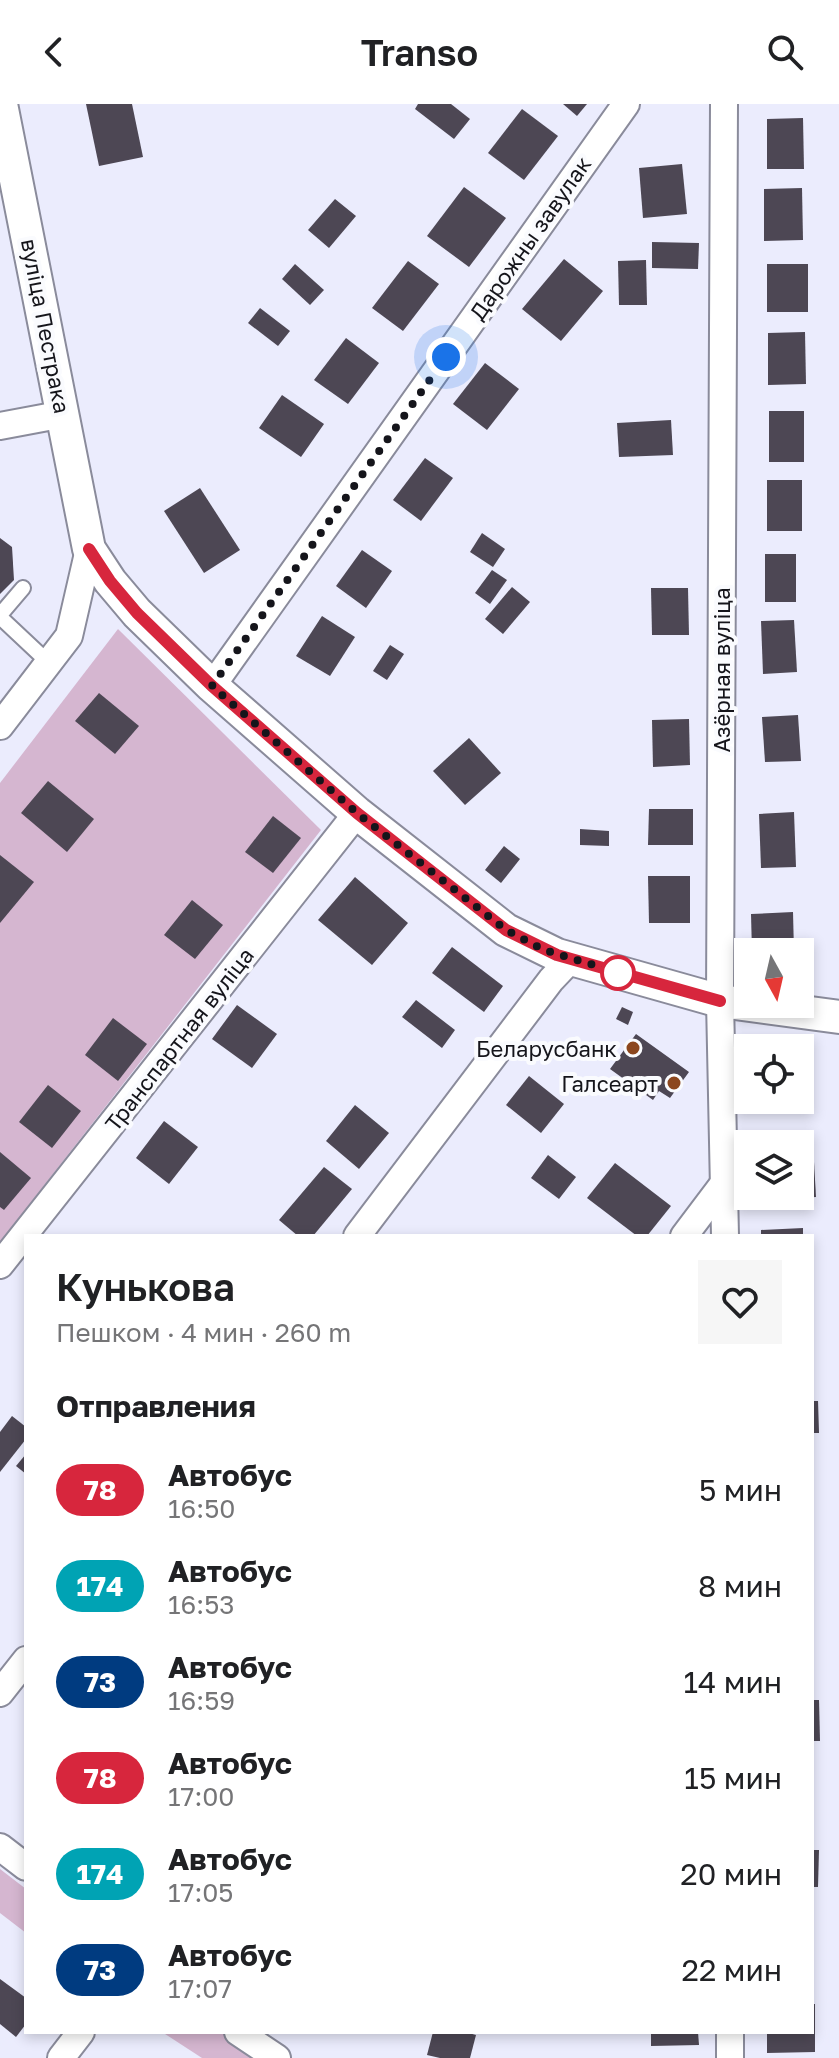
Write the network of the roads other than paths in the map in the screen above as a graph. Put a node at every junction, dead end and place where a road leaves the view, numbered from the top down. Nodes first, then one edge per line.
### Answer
1 (1, 104) edge
2 (626, 104) edge
3 (724, 104) edge
4 (64, 414) junction
5 (0, 426) edge
6 (89, 549) junction
7 (23, 588) dead end
8 (0, 616) edge
9 (49, 663) junction
10 (212, 686) junction
11 (0, 726) edge
12 (357, 813) junction
13 (570, 960) junction
14 (720, 1001) junction
15 (839, 1017) edge
16 (724, 1183) junction
17 (24, 1234) edge
18 (359, 1234) edge
19 (686, 1234) edge
20 (725, 1234) edge
21 (24, 1235) edge
22 (0, 1265) edge
23 (24, 1663) edge
24 (0, 1693) edge
25 (0, 1847) edge
26 (24, 1865) edge
27 (79, 2034) edge
28 (241, 2034) edge
29 (730, 2034) edge
30 (61, 2058) edge
31 (277, 2058) edge
32 (730, 2058) edge

1 - 4 street, вуліца Пестрака
2 - 10 street, Дарожны завулак
3 - 14 street, Азёрная вуліца
4 - 5 street
4 - 6 street, вуліца Пестрака
6 - 9 street
6 - 10 street
7 - 8 lane
8 - 9 lane
9 - 11 street
10 - 12 street
12 - 13 street
12 - 17 street, Транспартная вуліца
13 - 14 street
13 - 18 street
14 - 15 street
14 - 16 street, Азёрная вуліца
16 - 19 street
16 - 20 street, Азёрная вуліца
21 - 22 street, Транспартная вуліца
23 - 24 street
25 - 26 street
27 - 30 street
28 - 31 street
29 - 32 street

